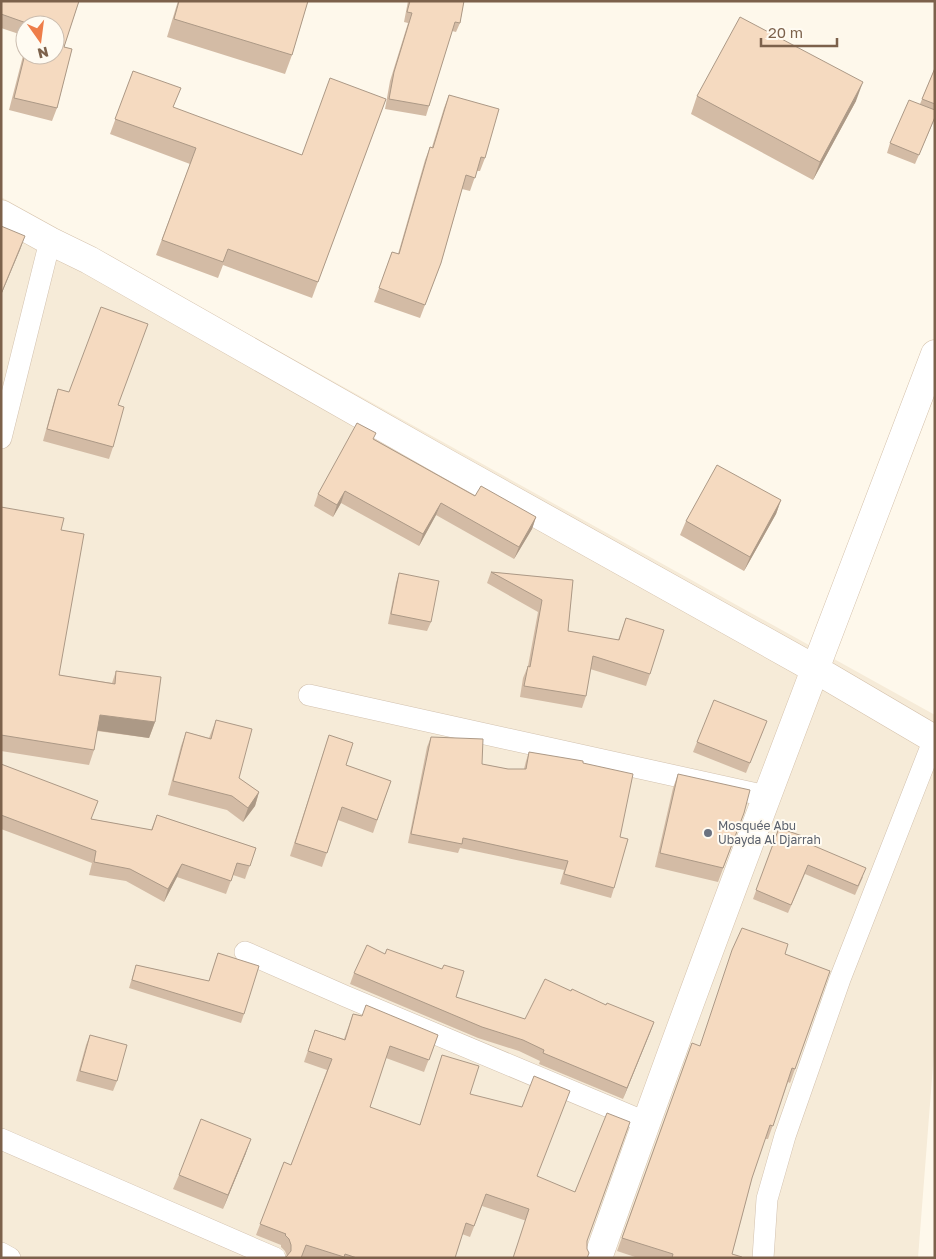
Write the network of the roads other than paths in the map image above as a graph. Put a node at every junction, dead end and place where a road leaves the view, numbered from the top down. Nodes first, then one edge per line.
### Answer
1 (1, 214) edge
2 (50, 241) junction
3 (935, 354) edge
4 (1, 438) edge
5 (815, 669) junction
6 (309, 695) dead end
7 (934, 739) edge
8 (766, 796) junction
9 (245, 952) dead end
10 (645, 1122) junction
11 (1, 1139) edge
12 (1, 1254) edge
13 (10, 1258) edge
14 (275, 1258) edge
15 (598, 1258) edge
16 (763, 1258) edge

1 - 2 street
2 - 4 street
2 - 5 street
3 - 5 street
5 - 7 street
5 - 8 street
6 - 8 street
7 - 16 street
8 - 10 street
9 - 10 street
10 - 15 street
11 - 14 street
12 - 13 street

